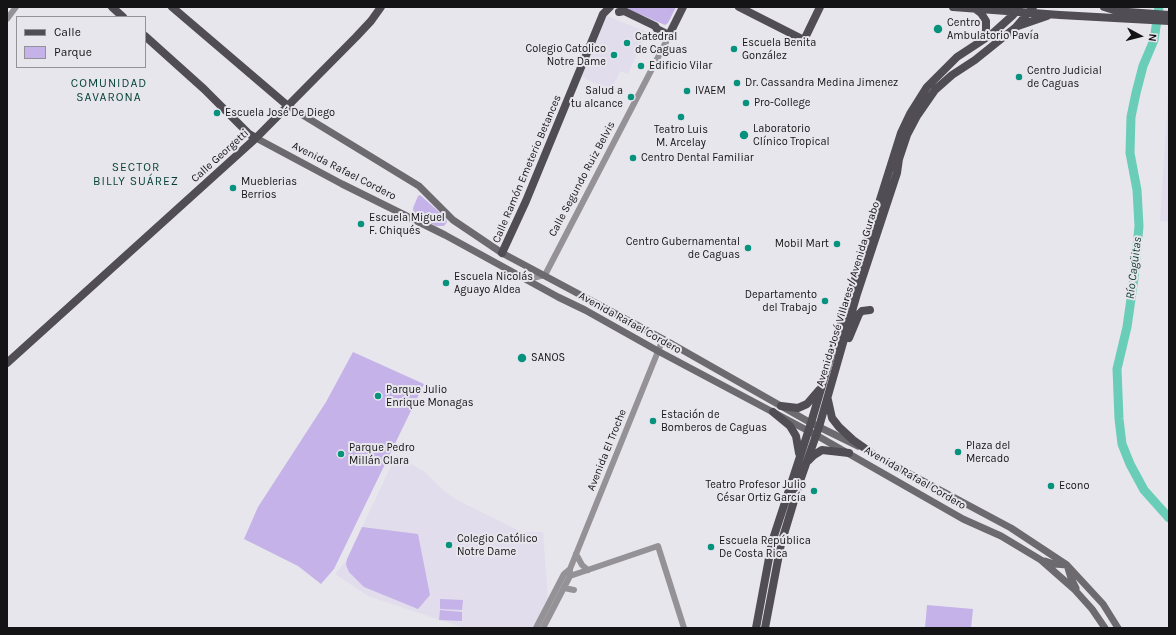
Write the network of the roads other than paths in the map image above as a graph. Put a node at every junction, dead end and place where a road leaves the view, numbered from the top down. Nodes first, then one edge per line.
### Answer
1 (16, 7) edge
2 (112, 7) edge
3 (172, 7) edge
4 (381, 7) edge
5 (683, 7) edge
6 (739, 7) edge
7 (820, 7) edge
8 (953, 7) edge
9 (975, 7) edge
10 (1104, 7) edge
11 (610, 8) edge
12 (1018, 9) edge
13 (1031, 10) edge
14 (1054, 14) junction
15 (1169, 15) edge
16 (122, 16) edge
17 (1128, 16) junction
18 (7, 19) edge
19 (1169, 21) edge
20 (1016, 27) junction
21 (669, 35) junction
22 (146, 37) edge
23 (980, 42) junction
24 (288, 106) junction
25 (256, 138) junction
26 (502, 253) junction
27 (861, 259) junction
28 (545, 275) junction
29 (528, 279) junction
30 (857, 294) junction
31 (870, 310) dead end
32 (663, 339) junction
33 (29, 344) junction
34 (658, 352) junction
35 (7, 357) edge
36 (7, 363) edge
37 (828, 365) junction
38 (837, 366) junction
39 (821, 388) junction
40 (828, 399) junction
41 (781, 406) junction
42 (774, 412) junction
43 (810, 427) junction
44 (818, 431) junction
45 (849, 454) junction
46 (873, 454) junction
47 (799, 458) junction
48 (806, 464) junction
49 (786, 497) junction
50 (794, 500) junction
51 (576, 554) junction
52 (1041, 560) junction
53 (1067, 565) junction
54 (570, 569) junction
55 (588, 570) junction
56 (570, 576) junction
57 (564, 588) junction
58 (574, 590) dead end
59 (1079, 595) junction
60 (536, 628) edge
61 (543, 628) edge
62 (684, 628) edge
63 (756, 628) edge
64 (765, 628) edge
65 (1105, 628) edge
66 (1118, 628) edge

1 - 18 street
2 - 16 main road
3 - 24 main road
4 - 24 main road, Calle Georgetti
5 - 21 main road, Calle Segundo Ruiz Belvis
6 - 7 main road
8 - 9 main road
9 - 12 main road
9 - 23 main road
10 - 17 main road
11 - 21 main road
11 - 26 main road, Calle Ramón Emeterio Betances
12 - 13 main road
12 - 23 main road, Avenida José Villares / Avenida Gurabo
13 - 14 main road
13 - 20 main road, Avenida José Villares / Avenida Gurabo
14 - 17 main road
14 - 20 main road
15 - 17 main road
17 - 19 main road
20 - 30 main road, Avenida José Villares / Avenida Gurabo
21 - 28 street, Calle Segundo Ruiz Belvis
22 - 25 main road, Avenida Rafael Cordero
23 - 27 main road, Avenida José Villares / Avenida Gurabo
24 - 25 main road, Calle Georgetti
24 - 26 main road, Avenida Rafael Cordero
25 - 29 main road, Avenida Rafael Cordero
25 - 33 main road, Calle Georgetti
26 - 28 main road, Avenida Rafael Cordero
27 - 30 main road
27 - 37 main road, Avenida José Villares / Avenida Gurabo
28 - 29 street
28 - 32 main road, Avenida Rafael Cordero
29 - 34 main road, Avenida Rafael Cordero
30 - 38 main road, Avenida José Villares / Avenida Gurabo
31 - 38 main road
32 - 34 street, Avenida El Troche
32 - 41 main road, Avenida Rafael Cordero
33 - 35 main road, Calle Georgetti
33 - 36 main road, Calle Georgetti
34 - 42 main road, Avenida Rafael Cordero
34 - 51 street, Avenida El Troche
37 - 38 main road
37 - 39 main road, Avenida José Villares / Avenida Gurabo
38 - 40 main road, Avenida José Villares / Avenida Gurabo
39 - 41 main road
39 - 43 main road, Avenida José Villares / Avenida Gurabo
40 - 44 main road, Avenida José Villares / Avenida Gurabo
40 - 46 main road
41 - 43 main road, Avenida Rafael Cordero
42 - 43 main road, Avenida Rafael Cordero
42 - 47 main road
43 - 44 main road, Avenida Rafael Cordero
43 - 47 main road, Avenida José Villares / Avenida Gurabo
44 - 45 main road, Avenida Rafael Cordero
44 - 46 main road, Avenida Rafael Cordero
44 - 48 main road, Avenida José Villares / Avenida Gurabo
45 - 48 main road
45 - 52 main road, Avenida Rafael Cordero
46 - 53 main road, Avenida Rafael Cordero
47 - 49 main road, Avenida José Villares / Avenida Gurabo
48 - 50 main road, Avenida José Villares / Avenida Gurabo
49 - 50 main road
49 - 63 main road, Avenida José Villares / Avenida Gurabo
50 - 64 main road, Avenida José Villares / Avenida Gurabo
51 - 54 street, Avenida El Troche
51 - 55 street
52 - 53 main road
52 - 59 main road, Avenida Rafael Cordero
53 - 59 main road
53 - 66 main road, Avenida Rafael Cordero
54 - 56 street, Avenida El Troche
54 - 60 street, Avenida El Troche
55 - 56 street
55 - 62 street
56 - 57 street, Avenida El Troche
57 - 58 street
57 - 61 street, Avenida El Troche
59 - 65 main road, Avenida Rafael Cordero

